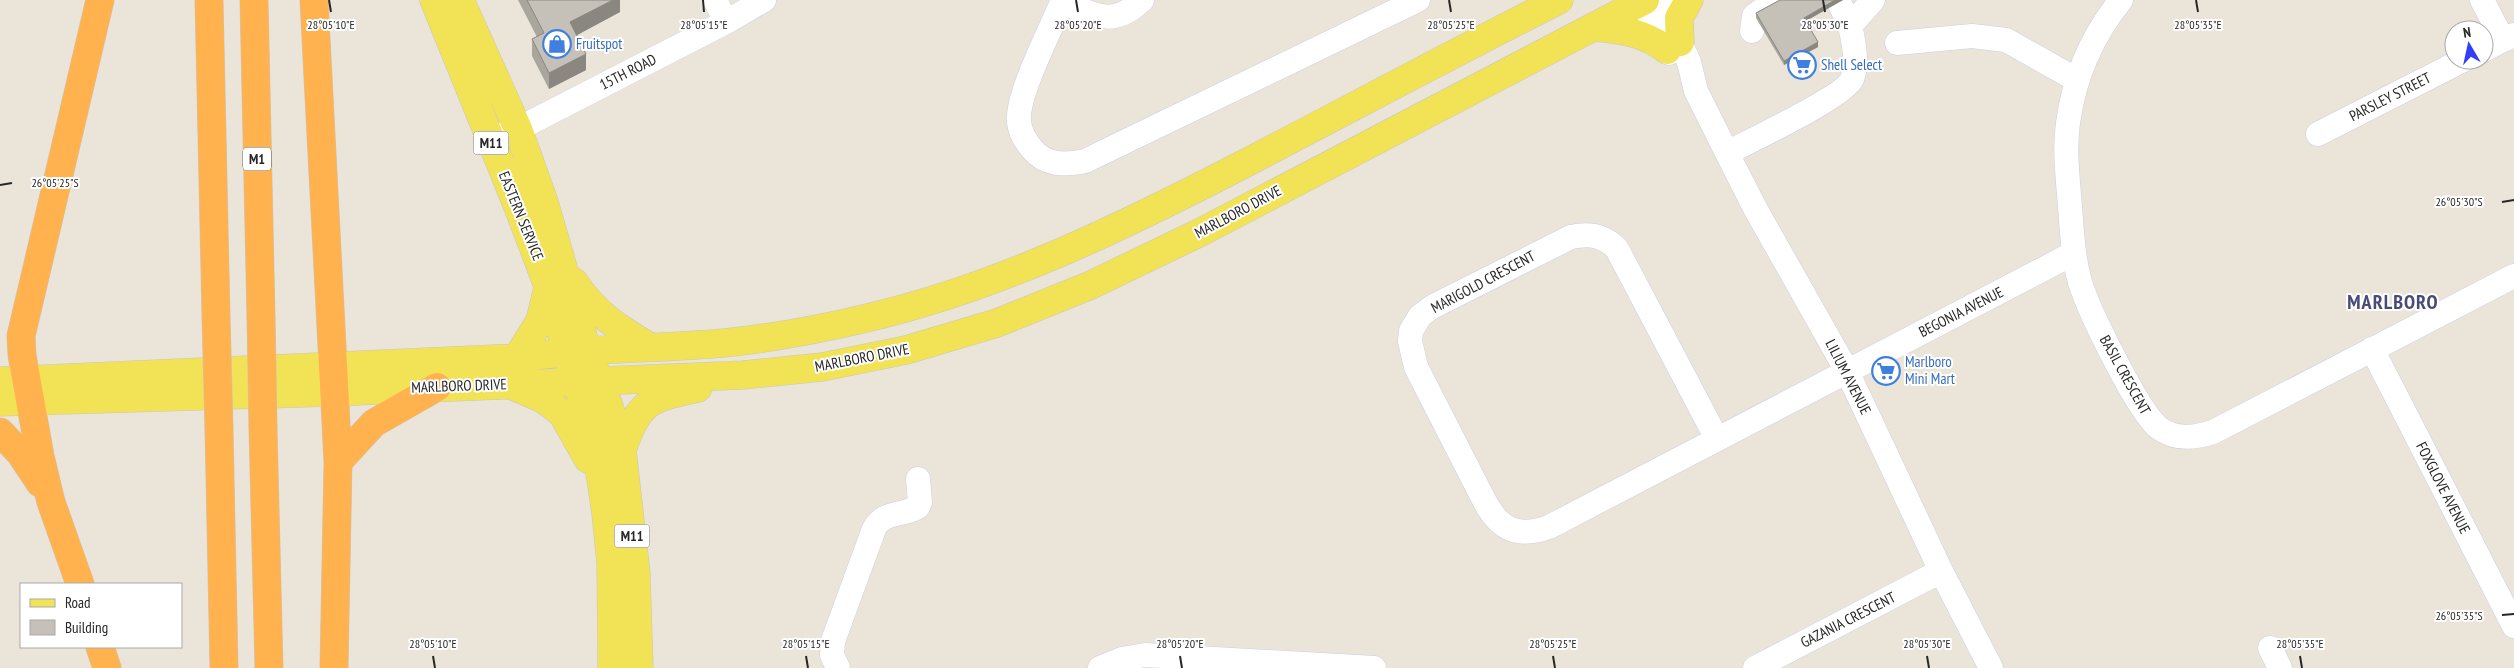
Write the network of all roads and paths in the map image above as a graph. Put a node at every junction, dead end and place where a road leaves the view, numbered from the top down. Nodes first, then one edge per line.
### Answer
1 (100, 0) edge
2 (209, 0) edge
3 (254, 0) edge
4 (314, 0) edge
5 (434, 0) edge
6 (460, 0) edge
7 (715, 0) edge
8 (764, 0) edge
9 (1142, 0) edge
10 (1536, 0) edge
11 (1559, 0) edge
12 (1688, 0) edge
13 (1776, 0) edge
14 (1872, 0) edge
15 (2122, 0) edge
16 (2482, 0) edge
17 (1063, 1) edge
18 (1646, 1) edge
19 (1839, 2) dead end
20 (1403, 3) edge
21 (726, 22) junction
22 (1850, 26) junction
23 (1593, 27) junction
24 (1501, 29) junction
25 (1752, 31) dead end
26 (2500, 42) edge
27 (1896, 43) dead end
28 (1674, 46) junction
29 (2444, 70) edge
30 (2077, 80) junction
31 (518, 129) junction
32 (2318, 134) dead end
33 (489, 138) junction
34 (1726, 153) junction
35 (2074, 253) junction
36 (2514, 276) edge
37 (556, 277) junction
38 (26, 308) junction
39 (0, 346) edge
40 (650, 347) junction
41 (2372, 350) junction
42 (577, 351) junction
43 (517, 358) junction
44 (1847, 371) junction
45 (742, 375) junction
46 (333, 379) junction
47 (0, 380) edge
48 (586, 380) junction
49 (509, 384) junction
50 (437, 387) junction
51 (29, 391) junction
52 (0, 402) edge
53 (0, 432) edge
54 (1717, 439) junction
55 (622, 450) junction
56 (338, 462) junction
57 (602, 479) junction
58 (918, 479) dead end
59 (51, 502) junction
60 (1941, 571) junction
61 (80, 583) edge
62 (2514, 626) edge
63 (100, 648) edge
64 (107, 668) edge
65 (224, 668) edge
66 (269, 668) edge
67 (334, 668) edge
68 (612, 668) edge
69 (639, 668) edge
70 (838, 668) edge
71 (1100, 668) edge
72 (1374, 668) edge
73 (1755, 668) edge
74 (1991, 668) edge

1 - 38 highway
2 - 65 highway, bridge
3 - 66 highway, M1, bridge
4 - 46 highway
5 - 33 main road, EASTERN SERVICE / M11
6 - 31 main road, EASTERN SERVICE / M11
7 - 21 street
8 - 21 street, 15TH ROAD
9 - 17 street
10 - 24 main road
11 - 24 main road, MARLBORO DRIVE
12 - 28 main road
13 - 25 street
14 - 22 street
15 - 30 street, BASIL CRESCENT
16 - 26 street
17 - 20 street
18 - 23 main road, MARLBORO DRIVE
18 - 28 street, LILIUM AVENUE
19 - 22 street
21 - 31 street, 15TH ROAD
22 - 34 street
23 - 28 main road
23 - 45 main road, MARLBORO DRIVE
24 - 40 main road, MARLBORO DRIVE
27 - 30 street
28 - 34 street, LILIUM AVENUE
29 - 32 street, PARSLEY STREET
30 - 35 street, BASIL CRESCENT
31 - 33 street, 15TH ROAD
31 - 37 main road, EASTERN SERVICE / M11
33 - 37 main road, EASTERN SERVICE / M11
34 - 44 street, LILIUM AVENUE
35 - 41 street, BASIL CRESCENT
35 - 44 street, BEGONIA AVENUE
36 - 41 street, BASIL CRESCENT
37 - 40 main road
37 - 42 main road, EASTERN SERVICE / M11
37 - 43 main road
38 - 39 highway
38 - 51 highway
40 - 42 main road, MARLBORO DRIVE
41 - 62 street, FOXGLOVE AVENUE
42 - 43 main road, MARLBORO DRIVE
42 - 48 main road, EASTERN SERVICE / M11
43 - 46 main road, MARLBORO DRIVE
44 - 54 street, MARIGOLD CRESCENT
44 - 60 street, LILIUM AVENUE
45 - 48 main road, MARLBORO DRIVE
45 - 55 main road
46 - 50 main road, MARLBORO DRIVE
46 - 51 main road, MARLBORO DRIVE
46 - 56 highway
47 - 51 main road, MARLBORO DRIVE
48 - 49 main road, MARLBORO DRIVE
48 - 55 main road, M11
48 - 57 main road, M11
49 - 50 main road, MARLBORO DRIVE
49 - 57 main road
50 - 56 highway
51 - 52 main road, MARLBORO DRIVE
51 - 59 highway
53 - 59 highway
54 - 54 street, MARIGOLD CRESCENT
55 - 69 main road, M11
56 - 67 highway
57 - 68 main road, M11
58 - 70 street
59 - 61 highway
60 - 73 street, GAZANIA CRESCENT
60 - 74 street, LILIUM AVENUE
63 - 64 highway
71 - 72 street

